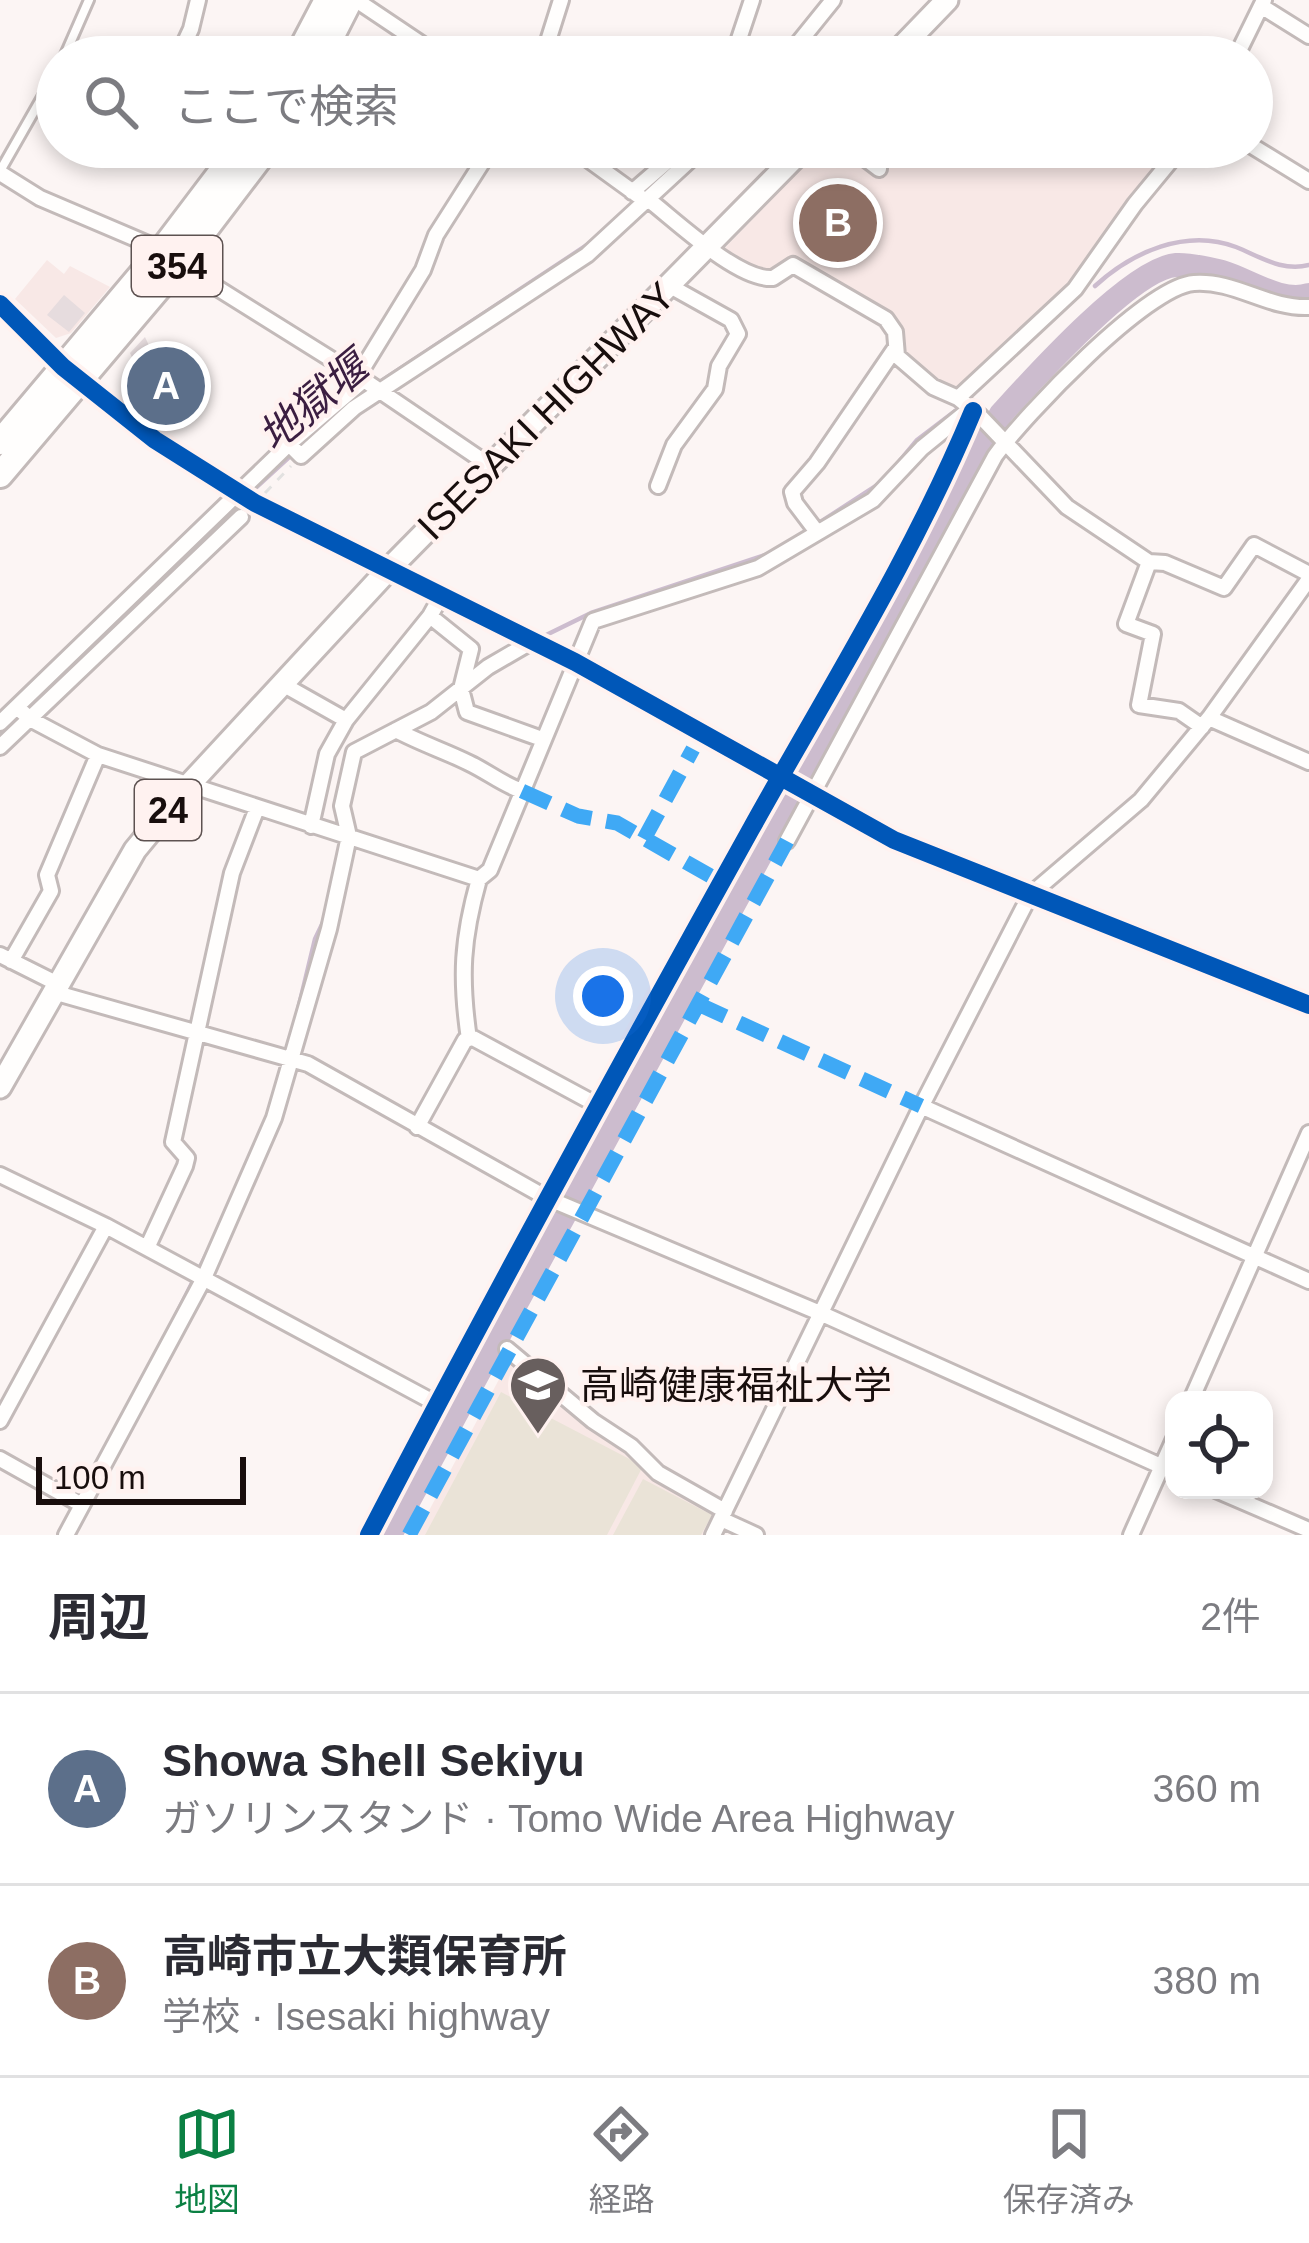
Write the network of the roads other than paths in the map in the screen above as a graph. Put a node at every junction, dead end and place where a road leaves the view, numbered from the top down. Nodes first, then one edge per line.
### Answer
1 (89, 0) edge
2 (198, 0) edge
3 (327, 0) edge
4 (353, 0) edge
5 (561, 0) edge
6 (752, 0) edge
7 (833, 0) edge
8 (947, 0) edge
9 (1263, 3) edge
10 (73, 36) edge
11 (188, 36) edge
12 (308, 36) edge
13 (333, 36) edge
14 (409, 36) edge
15 (550, 36) edge
16 (741, 36) edge
17 (804, 36) edge
18 (912, 36) edge
19 (1246, 36) edge
20 (1309, 36) edge
21 (36, 108) edge
22 (1273, 159) edge
23 (228, 168) edge
24 (249, 168) edge
25 (479, 168) edge
26 (599, 168) edge
27 (660, 168) edge
28 (682, 168) edge
29 (785, 168) edge
30 (1165, 168) edge
31 (0, 172) edge
32 (1309, 181) edge
33 (632, 192) junction
34 (648, 201) junction
35 (709, 247) junction
36 (171, 257) junction
37 (670, 286) junction
38 (0, 304) edge
39 (1309, 308) edge
40 (894, 350) junction
41 (72, 374) junction
42 (361, 378) junction
43 (380, 391) junction
44 (970, 408) junction
45 (1003, 440) junction
46 (0, 442) edge
47 (289, 444) junction
48 (492, 466) junction
49 (0, 475) edge
50 (658, 486) dead end
51 (238, 492) junction
52 (241, 517) dead end
53 (817, 532) junction
54 (1149, 562) junction
55 (388, 571) junction
56 (1309, 576) edge
57 (440, 598) junction
58 (430, 616) junction
59 (531, 642) junction
60 (575, 662) junction
61 (284, 685) junction
62 (461, 689) junction
63 (17, 707) junction
64 (30, 718) junction
65 (346, 720) junction
66 (0, 723) edge
67 (1206, 723) junction
68 (396, 730) junction
69 (702, 731) junction
70 (542, 739) junction
71 (0, 747) edge
72 (693, 748) dead end
73 (98, 755) junction
74 (1309, 762) edge
75 (781, 780) junction
76 (187, 787) junction
77 (522, 791) junction
78 (811, 797) junction
79 (257, 808) junction
80 (311, 826) junction
81 (348, 839) junction
82 (787, 842) dead end
83 (479, 879) junction
84 (1030, 896) junction
85 (5, 958) edge
86 (55, 988) junction
87 (1309, 1005) edge
88 (198, 1036) junction
89 (469, 1039) junction
90 (292, 1061) junction
91 (0, 1087) edge
92 (599, 1106) junction
93 (921, 1106) junction
94 (417, 1127) junction
95 (1309, 1132) edge
96 (0, 1175) edge
97 (550, 1198) junction
98 (106, 1226) junction
99 (147, 1248) junction
100 (1254, 1258) junction
101 (204, 1279) junction
102 (1309, 1281) edge
103 (820, 1313) junction
104 (508, 1348) dead end
105 (1195, 1391) edge
106 (437, 1404) junction
107 (0, 1421) edge
108 (0, 1459) edge
109 (1165, 1469) edge
110 (1165, 1475) edge
111 (1237, 1499) edge
112 (82, 1505) junction
113 (723, 1515) junction
114 (1309, 1530) edge
115 (66, 1535) edge
116 (369, 1535) edge
117 (713, 1535) edge
118 (756, 1535) edge
119 (1131, 1535) edge

1 - 10 lane
2 - 11 street
3 - 12 highway
4 - 13 highway
4 - 14 street
5 - 15 street
6 - 16 street
7 - 17 street
8 - 18 main road
9 - 19 street
9 - 20 street
21 - 31 lane
22 - 32 street
23 - 36 highway, 354
24 - 36 highway, 354
25 - 42 street
26 - 33 street
27 - 33 street
28 - 34 street
29 - 35 main road, ISESAKI HIGHWAY / 24
30 - 44 street
31 - 36 street
33 - 34 street
34 - 35 street
34 - 43 street
35 - 37 main road, ISESAKI HIGHWAY / 24
35 - 40 street
36 - 41 highway, 354
36 - 42 street
37 - 48 main road, ISESAKI HIGHWAY / 24
37 - 50 street
38 - 41 street
39 - 45 street
40 - 44 street
40 - 53 street
41 - 46 highway, 354
41 - 49 highway, 354
41 - 51 street
42 - 43 street
42 - 47 street
43 - 47 street
43 - 48 street
44 - 45 street
44 - 53 street
44 - 75 street
45 - 54 street
45 - 78 street
47 - 51 street
48 - 55 main road, ISESAKI HIGHWAY / 24
51 - 55 street
51 - 63 street
52 - 64 street
53 - 60 street
54 - 56 street
54 - 67 street
55 - 57 street
55 - 61 main road, ISESAKI HIGHWAY / 24
56 - 67 street
57 - 58 street
57 - 59 street
58 - 62 street
58 - 65 street
59 - 60 street
59 - 62 street
60 - 69 street
60 - 70 street
61 - 65 street
61 - 76 main road, ISESAKI HIGHWAY / 24
62 - 68 street
62 - 70 street
63 - 64 street
63 - 66 street
64 - 71 street
64 - 73 street
65 - 80 street
67 - 74 street
67 - 84 street
68 - 77 street
68 - 81 street
69 - 72 street
69 - 75 street
70 - 77 street
73 - 76 street
73 - 85 street
75 - 78 street
75 - 92 street
76 - 79 street
76 - 86 main road, ISESAKI HIGHWAY / 24
77 - 83 street
78 - 82 street
78 - 84 street
79 - 80 street
79 - 88 street
80 - 81 street
81 - 83 street
81 - 90 street
83 - 89 street
84 - 87 street
84 - 93 street
85 - 86 street
86 - 88 street
86 - 91 main road, ISESAKI HIGHWAY / 24
88 - 90 street
88 - 99 street
89 - 92 street
89 - 94 street
90 - 94 street
90 - 101 street
92 - 97 street
93 - 100 street
93 - 103 street
94 - 97 street
95 - 100 street
96 - 98 street
97 - 103 street
97 - 106 street
98 - 99 street
98 - 107 street
99 - 101 street
100 - 102 street
100 - 105 street
101 - 106 street
101 - 112 street
103 - 109 street
103 - 113 street
104 - 113 street
106 - 116 street
108 - 112 street
110 - 119 street
111 - 114 street
112 - 115 street
113 - 117 street
113 - 118 street

